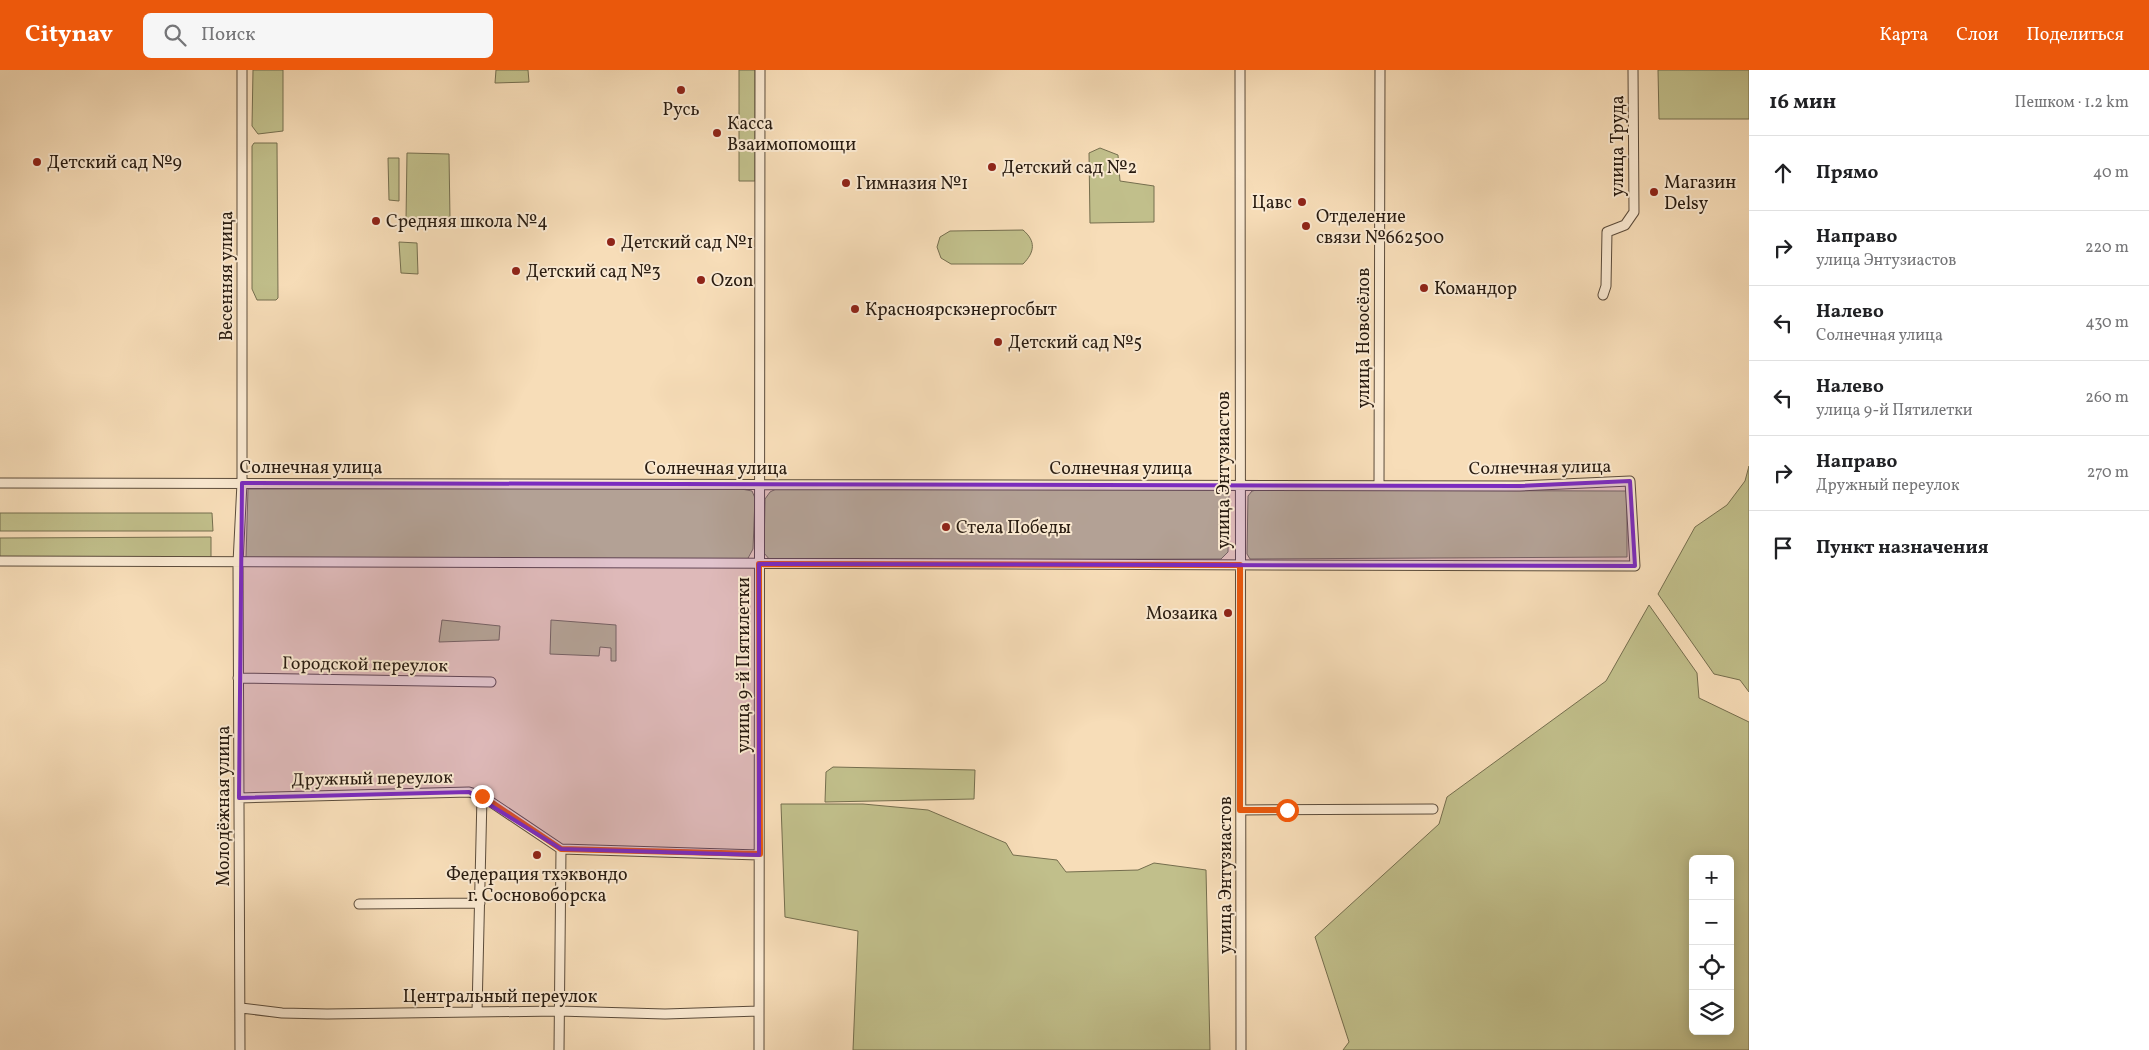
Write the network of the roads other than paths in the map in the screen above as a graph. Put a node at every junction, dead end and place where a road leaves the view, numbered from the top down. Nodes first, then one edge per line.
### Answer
1 (242, 70) edge
2 (760, 70) edge
3 (1240, 70) edge
4 (1380, 70) edge
5 (1633, 70) edge
6 (1603, 296) dead end
7 (0, 483) edge
8 (242, 483) junction
9 (760, 484) junction
10 (1239, 485) junction
11 (1380, 485) junction
12 (0, 561) edge
13 (238, 563) junction
14 (759, 564) junction
15 (1240, 565) junction
16 (238, 678) junction
17 (491, 682) dead end
18 (482, 796) junction
19 (239, 798) junction
20 (1433, 809) dead end
21 (1240, 810) junction
22 (561, 849) junction
23 (760, 854) junction
24 (359, 904) dead end
25 (480, 904) junction
26 (240, 1008) junction
27 (558, 1010) junction
28 (759, 1011) junction
29 (477, 1012) junction
30 (240, 1050) edge
31 (559, 1050) edge
32 (759, 1050) edge
33 (1242, 1050) edge

1 - 8 street, Весенняя улица
2 - 9 street, улица 9-й Пятилетки
3 - 10 street, улица Энтузиастов
4 - 11 street, улица Новосёлов
5 - 6 street, улица Труда
7 - 8 street, Солнечная улица
8 - 9 street, Солнечная улица
8 - 13 street, Весенняя улица
9 - 10 street, Солнечная улица
9 - 14 street, улица 9-й Пятилетки
10 - 11 street, Солнечная улица
10 - 15 street, улица Энтузиастов
11 - 15 street, Солнечная улица
12 - 13 street, Солнечная улица
13 - 14 street, Солнечная улица
13 - 16 street, Молодёжная улица
14 - 15 street, Солнечная улица
14 - 23 street, улица 9-й Пятилетки
15 - 21 street, улица Энтузиастов
16 - 17 street, Городской переулок
16 - 19 street, Молодёжная улица
18 - 19 street, Дружный переулок
18 - 22 street, Дружный переулок
18 - 25 street
19 - 26 street, Молодёжная улица
20 - 21 street
21 - 33 street, улица Энтузиастов
22 - 23 street
22 - 27 street
23 - 28 street, улица 9-й Пятилетки
24 - 25 street
25 - 29 street
26 - 29 street, Центральный переулок
26 - 30 street, Молодёжная улица
27 - 28 street, Центральный переулок
27 - 29 street, Центральный переулок
27 - 31 street
28 - 32 street, улица 9-й Пятилетки

